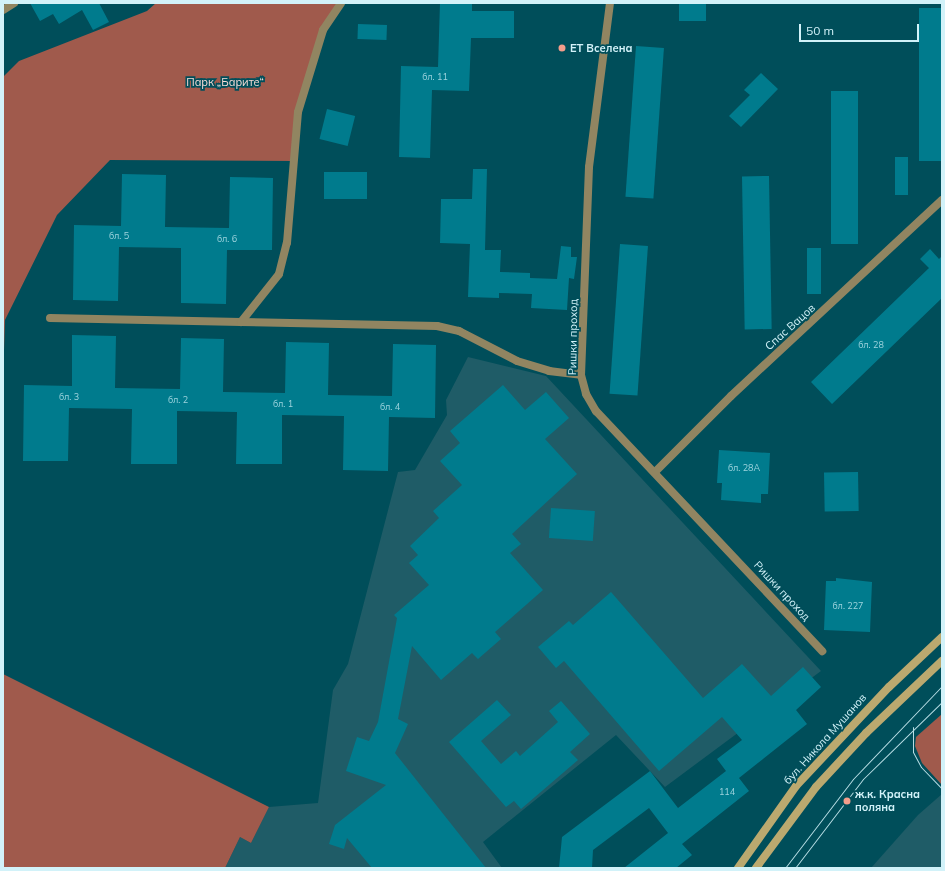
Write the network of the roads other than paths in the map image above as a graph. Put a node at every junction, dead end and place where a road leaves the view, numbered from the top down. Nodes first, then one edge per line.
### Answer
1 (14, 3) edge
2 (342, 3) edge
3 (610, 3) edge
4 (3, 10) edge
5 (942, 200) edge
6 (50, 318) dead end
7 (241, 322) junction
8 (581, 376) junction
9 (655, 472) junction
10 (942, 637) edge
11 (822, 651) dead end
12 (942, 661) edge
13 (738, 868) edge
14 (756, 868) edge

1 - 4 street
2 - 7 street
3 - 8 street, Ришки проход
5 - 9 street, Спас Вацов
6 - 7 street
7 - 8 street
8 - 9 street, Ришки проход
9 - 11 street, Ришки проход
10 - 13 main road, бул. Никола Мушанов
12 - 14 main road

